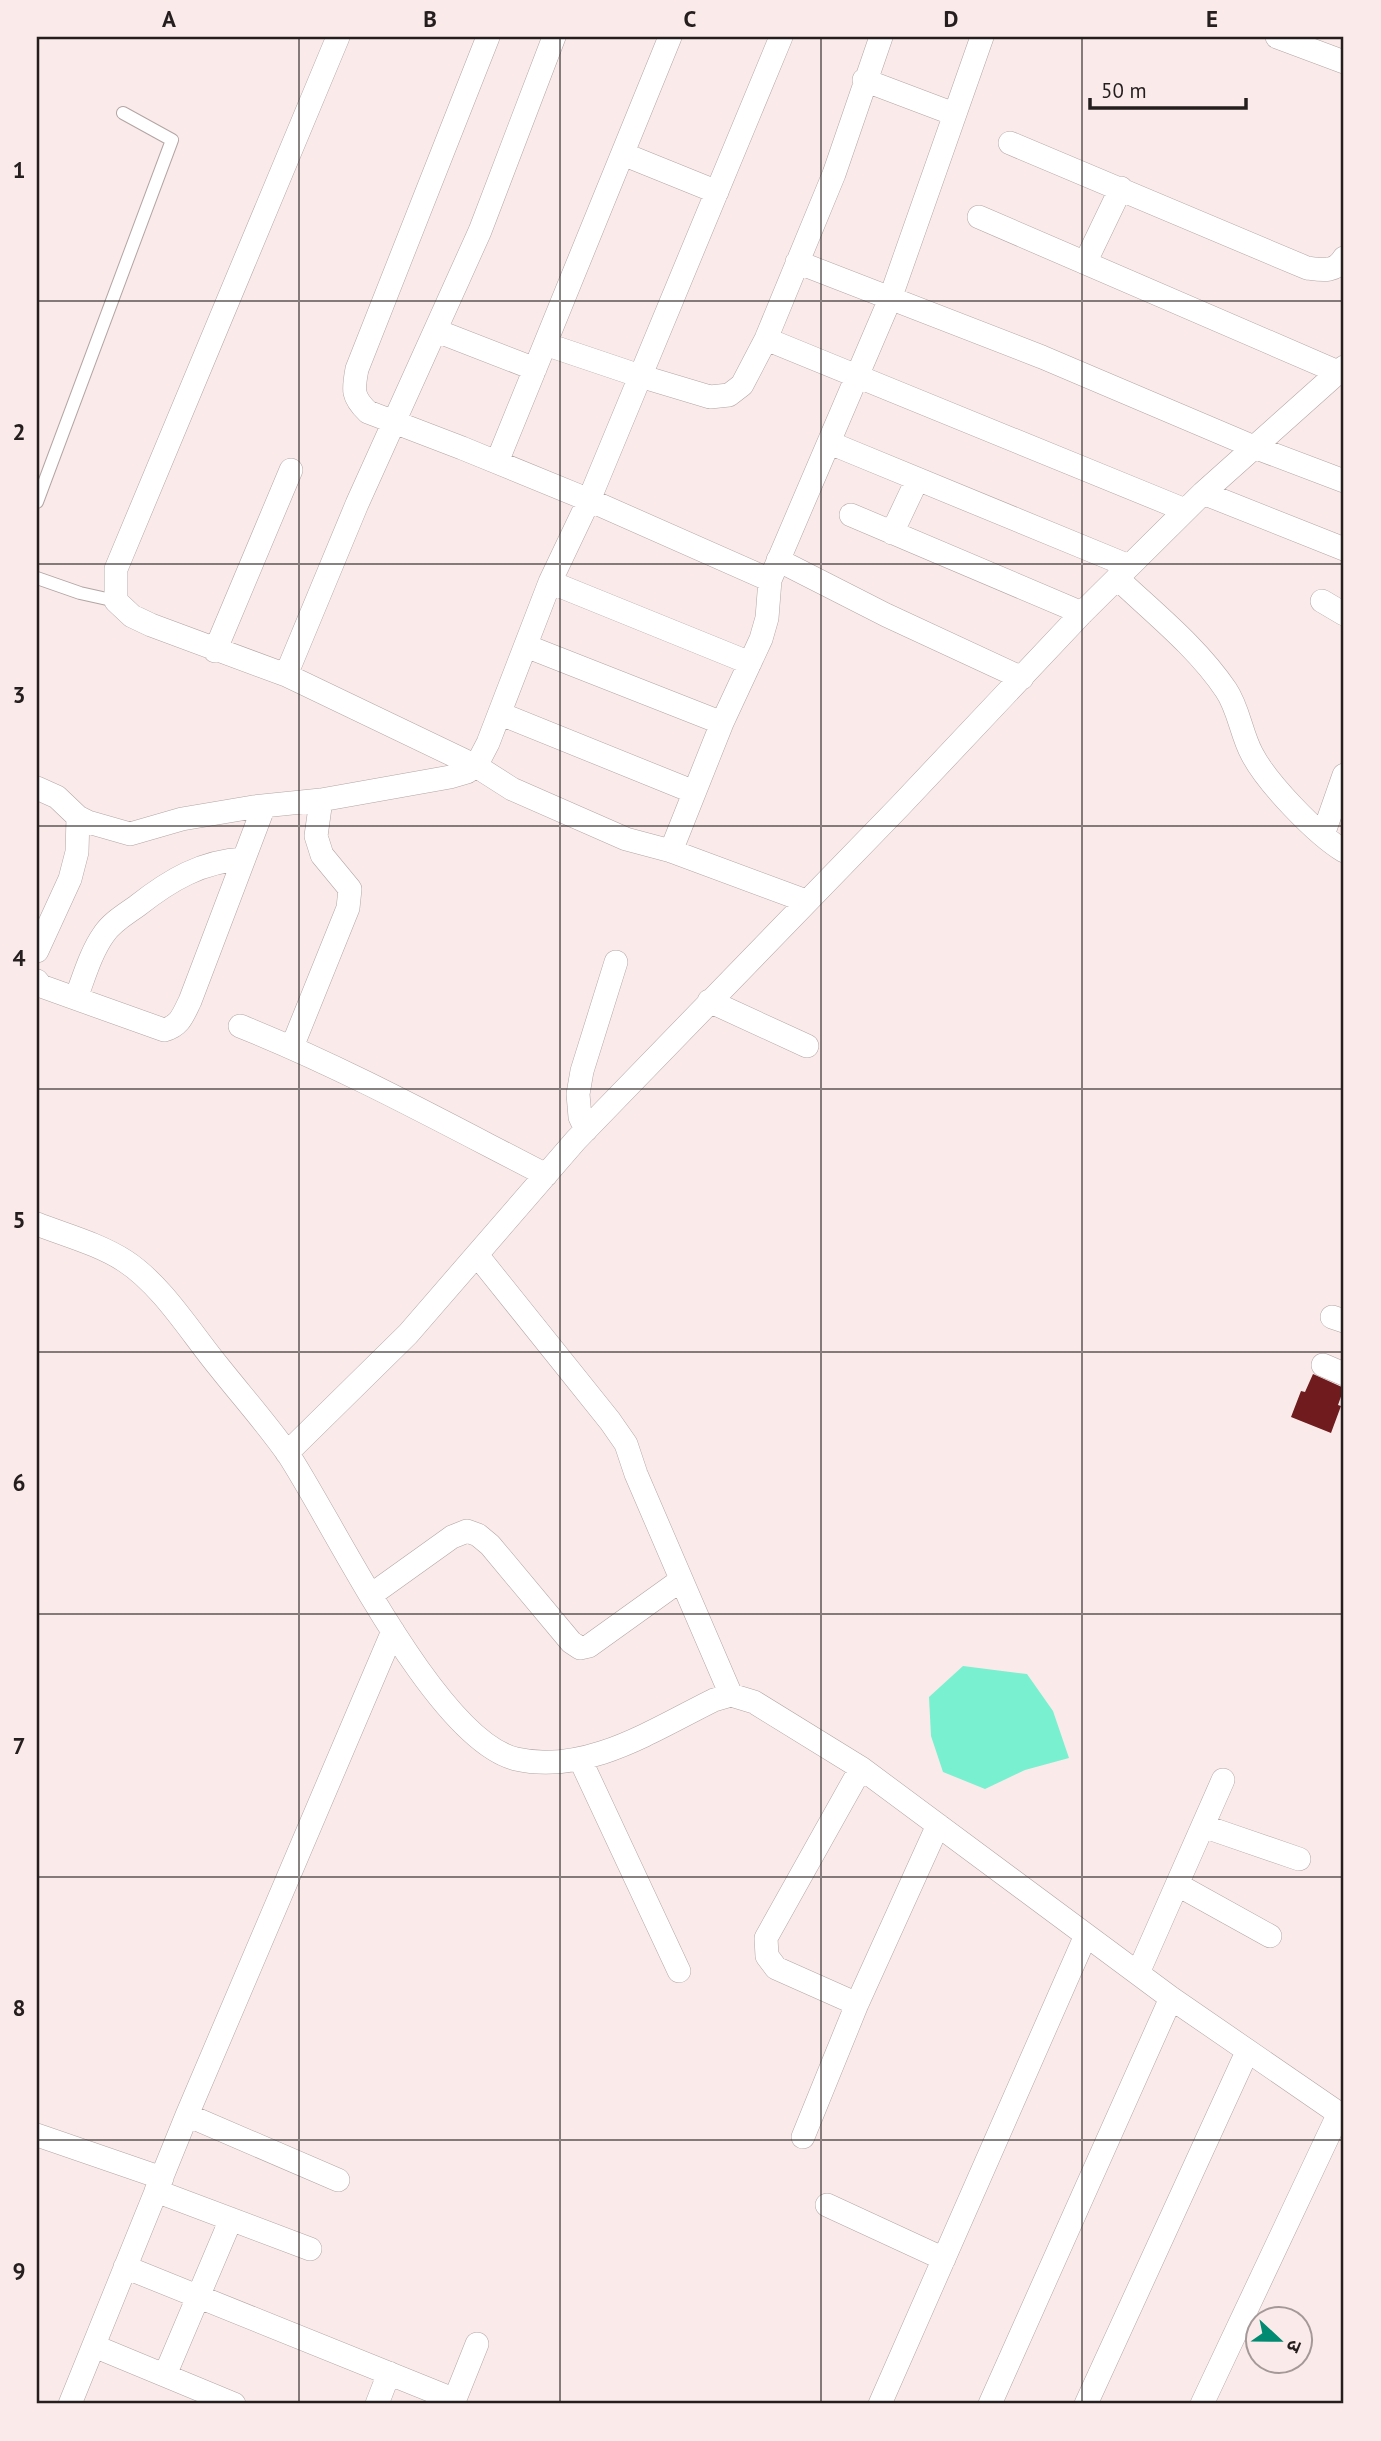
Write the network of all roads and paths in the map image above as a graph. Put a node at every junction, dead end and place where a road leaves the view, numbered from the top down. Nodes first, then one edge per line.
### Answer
1 (338, 37) edge
2 (488, 37) edge
3 (554, 37) edge
4 (670, 37) edge
5 (781, 37) edge
6 (881, 37) edge
7 (982, 37) edge
8 (1291, 39) edge
9 (1344, 62) edge
10 (864, 80) junction
11 (123, 113) dead end
12 (954, 114) junction
13 (1010, 143) dead end
14 (623, 154) junction
15 (1121, 188) junction
16 (716, 192) junction
17 (979, 217) dead end
18 (1344, 258) edge
19 (797, 262) junction
20 (1084, 263) junction
21 (890, 299) junction
22 (437, 331) junction
23 (766, 339) junction
24 (545, 344) junction
25 (535, 369) junction
26 (1341, 370) edge
27 (858, 375) junction
28 (640, 376) junction
29 (395, 423) junction
30 (830, 443) junction
31 (1254, 447) junction
32 (497, 462) junction
33 (291, 470) dead end
34 (917, 480) junction
35 (1344, 481) edge
36 (1203, 493) junction
37 (589, 500) junction
38 (37, 502) edge
39 (1185, 510) junction
40 (851, 515) dead end
41 (892, 533) junction
42 (1344, 549) edge
43 (774, 570) junction
44 (1123, 572) junction
45 (37, 578) edge
46 (550, 582) junction
47 (116, 601) junction
48 (1322, 601) dead end
49 (1082, 613) junction
50 (1344, 614) edge
51 (526, 646) junction
52 (215, 651) junction
53 (750, 663) junction
54 (286, 675) junction
55 (1022, 678) junction
56 (501, 714) junction
57 (722, 723) junction
58 (476, 766) junction
59 (1344, 775) edge
60 (37, 789) edge
61 (694, 792) junction
62 (321, 800) junction
63 (264, 806) junction
64 (78, 817) junction
65 (1323, 835) junction
66 (671, 851) junction
67 (1344, 851) edge
68 (244, 859) junction
69 (806, 901) junction
70 (37, 951) edge
71 (616, 962) dead end
72 (37, 981) edge
73 (76, 998) junction
74 (709, 1001) junction
75 (240, 1026) dead end
76 (292, 1046) junction
77 (807, 1046) dead end
78 (586, 1130) junction
79 (546, 1175) junction
80 (37, 1224) edge
81 (477, 1255) junction
82 (1323, 1364) dead end
83 (1344, 1374) edge
84 (287, 1453) junction
85 (681, 1580) junction
86 (371, 1595) junction
87 (393, 1632) junction
88 (731, 1695) junction
89 (580, 1759) junction
90 (861, 1768) junction
91 (1223, 1780) dead end
92 (938, 1825) junction
93 (1203, 1826) junction
94 (1299, 1859) dead end
95 (1178, 1885) junction
96 (1086, 1935) junction
97 (1270, 1936) dead end
98 (679, 1971) dead end
99 (1138, 1973) junction
100 (1171, 1998) junction
101 (857, 2004) junction
102 (1247, 2052) junction
103 (187, 2115) junction
104 (1341, 2115) edge
105 (37, 2135) edge
106 (803, 2137) dead end
107 (338, 2180) dead end
108 (159, 2184) junction
109 (827, 2205) dead end
110 (231, 2219) junction
111 (310, 2249) dead end
112 (944, 2259) junction
113 (125, 2267) junction
114 (199, 2295) junction
115 (477, 2344) dead end
116 (94, 2346) junction
117 (389, 2373) junction
118 (165, 2375) junction
119 (454, 2402) edge
120 (70, 2404) edge
121 (234, 2404) edge
122 (377, 2404) edge
123 (880, 2404) edge
124 (990, 2404) edge
125 (1086, 2404) edge
126 (1202, 2404) edge

1 - 47 street
2 - 29 street
3 - 22 street
4 - 14 street
5 - 16 street
6 - 10 street
7 - 12 street
8 - 9 street
10 - 12 street
10 - 19 street
11 - 38 lane
12 - 21 street
13 - 15 street
14 - 16 street
14 - 24 street
15 - 18 street
15 - 20 street
16 - 28 street
17 - 20 street
19 - 21 street
19 - 23 street
20 - 26 street
21 - 27 street
21 - 31 street
22 - 25 street
22 - 29 street
23 - 27 street
23 - 28 street
24 - 25 street
24 - 28 street
25 - 32 street
26 - 31 street
27 - 30 street
27 - 39 street
28 - 37 street
29 - 32 street
29 - 54 street
30 - 34 street
30 - 43 street
31 - 35 street
31 - 36 street
32 - 37 street
33 - 52 street
34 - 41 street
34 - 44 street
36 - 39 street
36 - 42 street
37 - 43 street
37 - 46 street
39 - 44 street
40 - 41 street
41 - 49 street
43 - 53 street
43 - 55 street
44 - 49 street
44 - 65 street
45 - 47 lane
46 - 51 street
46 - 53 street
47 - 52 street
48 - 50 street
49 - 55 street
51 - 56 street
51 - 57 street
52 - 54 street
53 - 57 street
54 - 58 street
55 - 69 street
56 - 58 street
56 - 61 street
57 - 61 street
58 - 62 street
58 - 66 street
59 - 65 street
60 - 64 street
61 - 66 street
62 - 63 street
62 - 76 street
63 - 64 street
63 - 68 street
64 - 70 street
65 - 67 street
66 - 69 street
68 - 73 street
68 - 73 street
69 - 74 street
71 - 78 street
72 - 73 street
74 - 77 street
74 - 78 street
75 - 76 street
76 - 79 street
78 - 79 street
79 - 81 street
80 - 84 street
81 - 84 street
81 - 85 street
82 - 83 street
84 - 86 street
85 - 86 street
85 - 88 street
86 - 87 street
87 - 89 street
87 - 103 street
88 - 89 street
88 - 90 street
89 - 98 street
90 - 92 street
90 - 101 street
91 - 93 street
92 - 96 street
92 - 101 street
93 - 94 street
93 - 95 street
95 - 97 street
95 - 99 street
96 - 99 street
96 - 112 street
99 - 100 street
100 - 102 street
100 - 124 street
101 - 106 street
102 - 104 street
102 - 125 street
103 - 107 street
103 - 108 street
104 - 126 street
105 - 108 street
108 - 110 street
108 - 113 street
109 - 112 street
110 - 111 street
110 - 114 street
112 - 123 street
113 - 114 street
113 - 116 street
114 - 117 street
114 - 118 street
115 - 119 street
116 - 118 street
116 - 120 street
117 - 119 street
117 - 122 street
118 - 121 street

